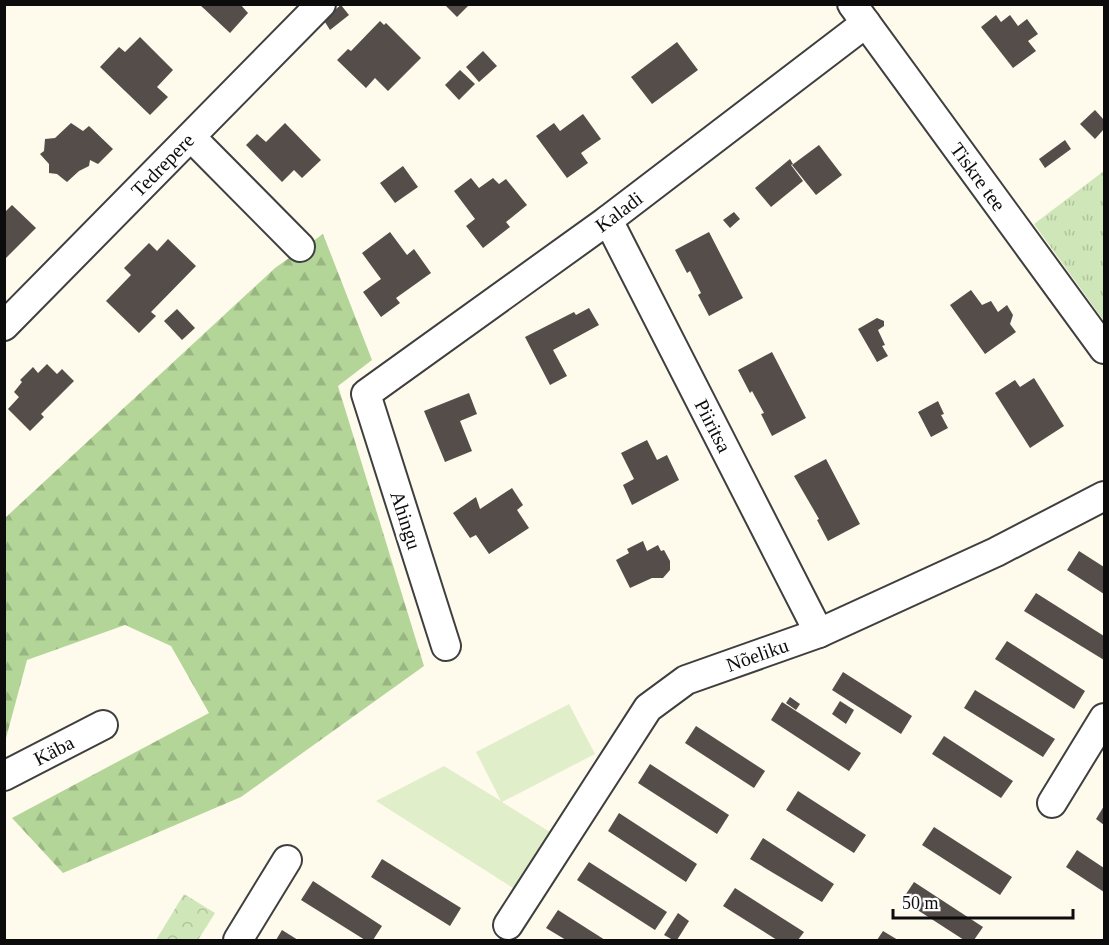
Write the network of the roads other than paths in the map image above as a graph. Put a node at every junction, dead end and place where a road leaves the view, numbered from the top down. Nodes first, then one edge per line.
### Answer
1 (321, 4) edge
2 (859, 14) edge
3 (191, 137) junction
4 (608, 220) junction
5 (300, 247) dead end
6 (4, 326) edge
7 (1104, 349) edge
8 (366, 394) joint
9 (1104, 496) edge
10 (819, 633) junction
11 (446, 645) dead end
12 (1104, 718) edge
13 (103, 725) dead end
14 (4, 776) edge
15 (1052, 803) dead end
16 (287, 860) dead end
17 (508, 925) dead end
18 (238, 940) edge

1 - 3 street, Tedrepere
2 - 4 street, Kaladi
2 - 7 street, Tiskre tee
3 - 5 street
3 - 6 street, Tedrepere
4 - 8 street, Kaladi
4 - 10 street, Piiritsa
8 - 11 street, Ahingu
9 - 10 street, Nõeliku
10 - 17 street, Nõeliku
12 - 15 street
13 - 14 street, Käba
16 - 18 street

